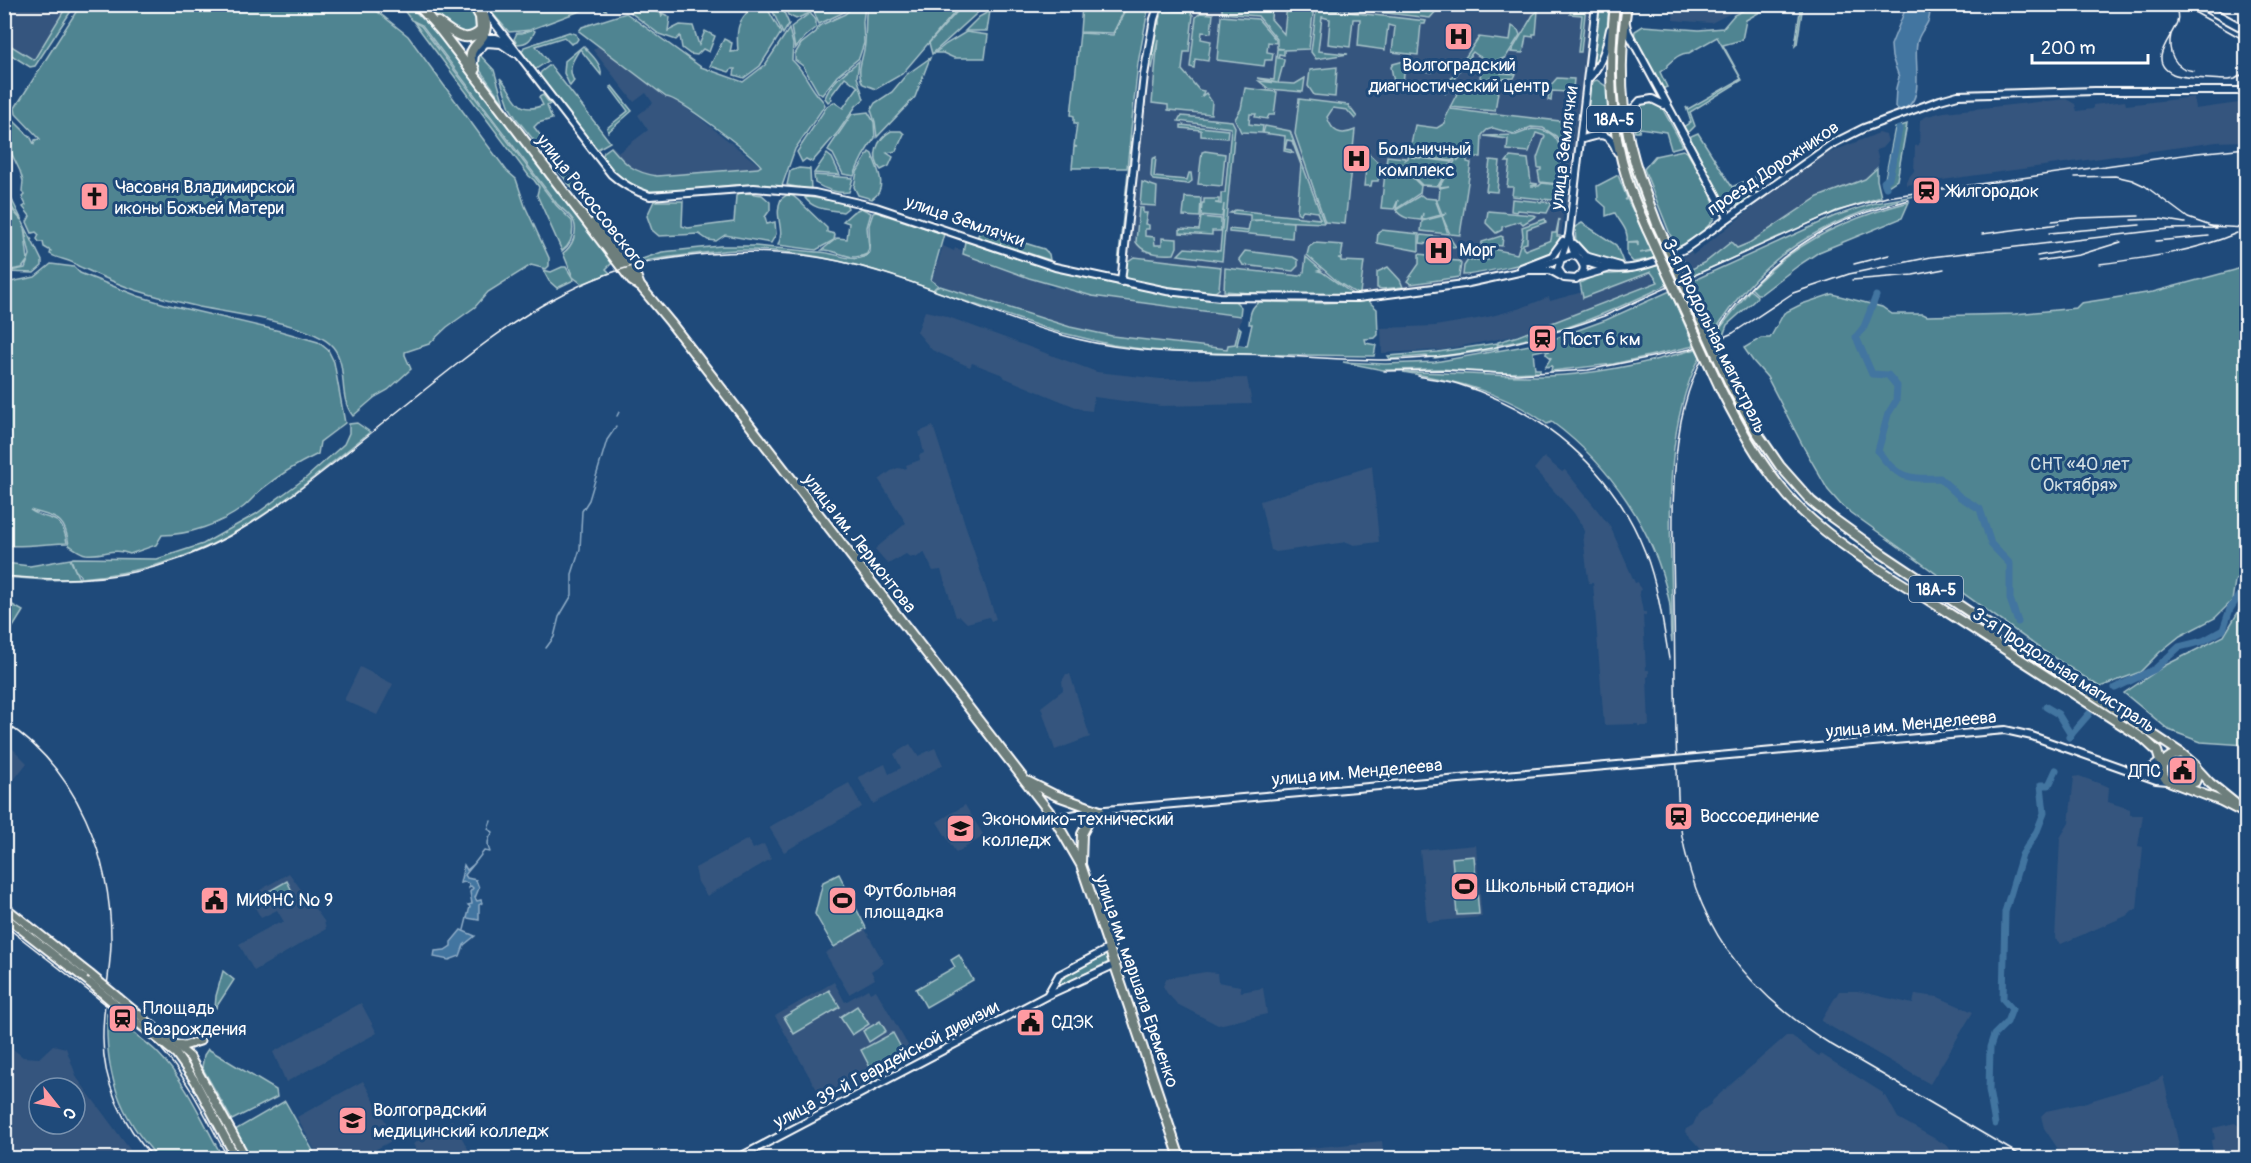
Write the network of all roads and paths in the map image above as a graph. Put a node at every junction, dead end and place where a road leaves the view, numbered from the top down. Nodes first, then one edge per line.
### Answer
1 (417, 4) edge
2 (473, 4) edge
3 (1159, 4) edge
4 (1596, 4) edge
5 (1615, 4) edge
6 (1627, 4) edge
7 (2198, 4) edge
8 (479, 5) edge
9 (425, 12) junction
10 (2247, 30) edge
11 (441, 31) junction
12 (478, 41) junction
13 (510, 43) junction
14 (520, 56) junction
15 (475, 70) junction
16 (1588, 79) junction
17 (2247, 91) edge
18 (1669, 110) junction
19 (1627, 133) junction
20 (1580, 140) junction
21 (1628, 183) junction
22 (1728, 217) junction
23 (1571, 218) junction
24 (1569, 235) junction
25 (1561, 259) junction
26 (1580, 259) junction
27 (1608, 268) junction
28 (1626, 268) junction
29 (1528, 270) junction
30 (1507, 275) junction
31 (1561, 276) junction
32 (1579, 277) junction
33 (1121, 282) junction
34 (641, 287) junction
35 (2181, 753) junction
36 (2164, 762) junction
37 (2197, 769) junction
38 (2133, 771) junction
39 (1022, 778) junction
40 (2168, 781) junction
41 (2183, 786) junction
42 (2244, 810) edge
43 (1097, 811) junction
44 (1054, 818) junction
45 (1081, 865) junction
46 (4, 906) edge
47 (4, 916) edge
48 (1110, 948) junction
49 (1116, 964) junction
50 (1048, 995) junction
51 (118, 1001) junction
52 (200, 1041) dead end
53 (177, 1045) junction
54 (236, 1158) edge
55 (246, 1158) edge
56 (738, 1158) edge
57 (1180, 1158) edge

1 - 9 highway, улица Рокоссовского
2 - 9 highway
3 - 33 main road
4 - 16 main road, улица Землячки
5 - 16 main road
5 - 21 highway, 3-я Продольная магистраль / 18А-5
6 - 18 main road
6 - 19 highway, 3-я Продольная магистраль / 18А-5
7 - 10 main road
8 - 12 highway
8 - 13 main road, улица Землячки
9 - 11 highway, улица Рокоссовского
11 - 12 highway
11 - 34 highway, улица Рокоссовского
12 - 13 main road
12 - 15 highway
13 - 14 main road, улица Землячки
14 - 15 main road
14 - 33 main road, улица Землячки
15 - 34 highway, улица Рокоссовского
16 - 20 main road, улица Землячки
17 - 22 main road, проезд Дорожников
18 - 19 main road
18 - 22 main road
19 - 35 highway, 3-я Продольная магистраль / 18А-5, bridge
20 - 21 main road
20 - 23 main road, улица Землячки
21 - 36 highway, 3-я Продольная магистраль / 18А-5, bridge
22 - 28 main road, проезд Дорожников
23 - 24 main road, улица Землячки
23 - 28 main road
23 - 30 main road
24 - 25 main road, улица Землячки
24 - 26 main road
25 - 26 main road
25 - 29 main road, улица Землячки
25 - 31 main road
26 - 27 main road, проезд Дорожников
26 - 32 main road
27 - 28 main road, проезд Дорожников
27 - 32 main road, проезд Дорожников
29 - 30 main road, улица Землячки
29 - 31 main road, улица Землячки
30 - 33 main road, улица Землячки
31 - 32 main road
34 - 39 highway, улица им. Лермонтова
35 - 36 highway
35 - 37 highway, 3-я Продольная магистраль / 18А-5
36 - 38 main road
36 - 40 highway, 3-я Продольная магистраль / 18А-5
37 - 41 highway
37 - 42 highway, 3-я Продольная магистраль / 18А-5
38 - 40 main road, улица им. Менделеева
38 - 43 main road, улица им. Менделеева, bridge
39 - 43 highway
39 - 44 highway, улица им. Лермонтова
40 - 41 highway, 3-я Продольная магистраль / 18А-5
41 - 42 highway, 3-я Продольная магистраль / 18А-5
43 - 44 main road, улица им. Менделеева
43 - 45 highway
44 - 45 highway, улица им. маршала Еременко
45 - 48 highway, улица им. маршала Еременко
46 - 51 main road, bridge
47 - 51 main road, bridge
48 - 49 highway, улица им. маршала Еременко
48 - 50 main road, улица 39-й Гвардейской дивизии
49 - 50 main road, улица 39-й Гвардейской дивизии
49 - 57 highway, улица им. маршала Еременко
50 - 56 main road, улица 39-й Гвардейской дивизии
51 - 53 main road
51 - 54 main road
52 - 53 main road
53 - 55 main road

